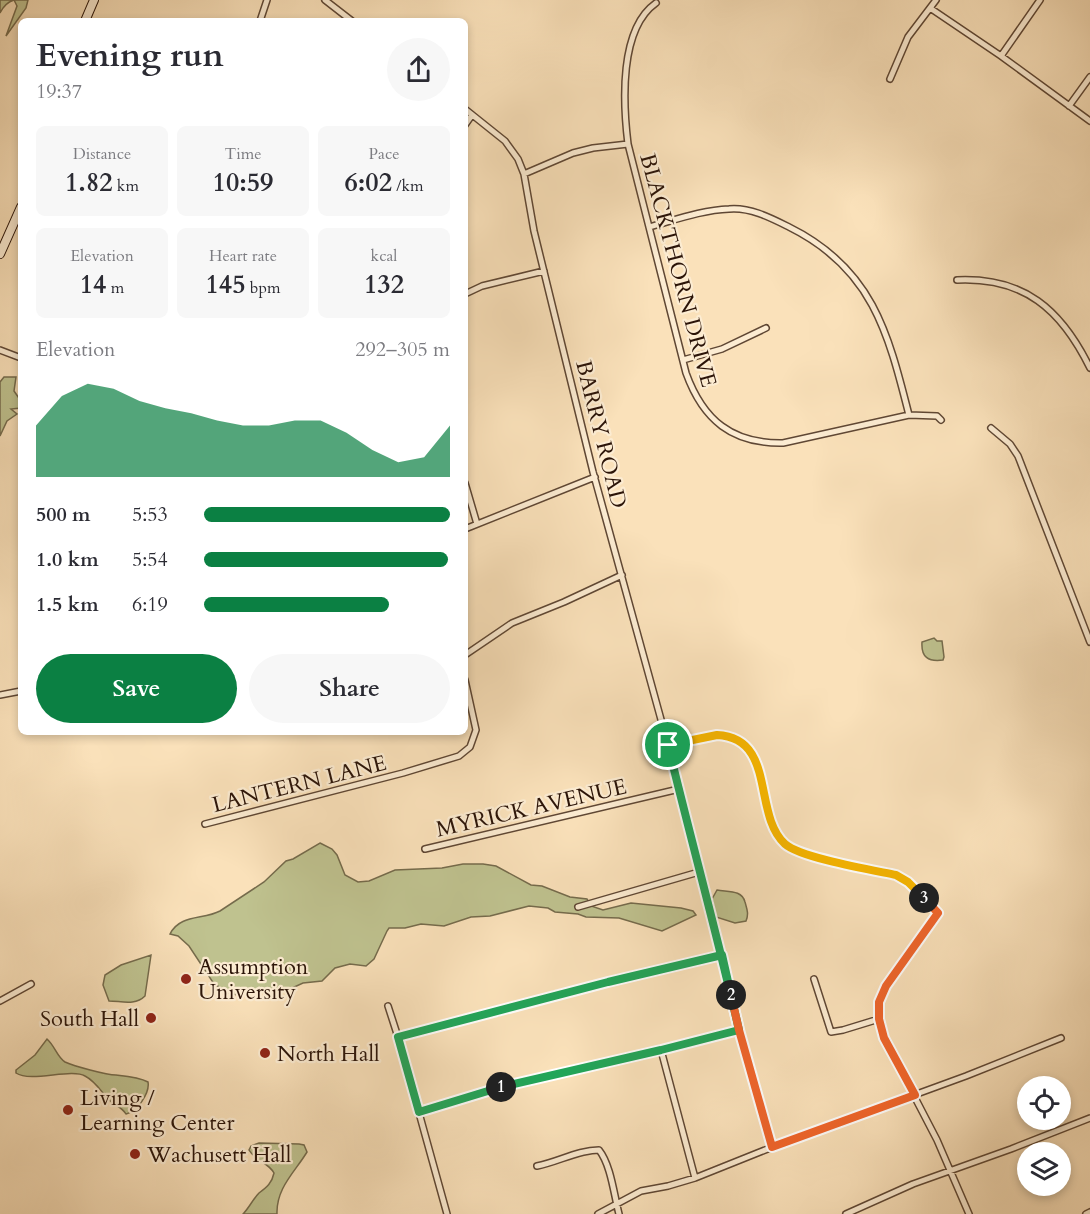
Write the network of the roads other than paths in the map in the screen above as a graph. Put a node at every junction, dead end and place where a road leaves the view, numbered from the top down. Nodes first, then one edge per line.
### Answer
1 (94, 0) edge
2 (267, 0) edge
3 (325, 0) edge
4 (936, 0) edge
5 (1040, 0) edge
6 (656, 3) dead end
7 (930, 8) junction
8 (86, 18) edge
9 (261, 18) edge
10 (348, 18) edge
11 (1001, 56) junction
12 (1090, 76) edge
13 (890, 79) dead end
14 (1069, 106) junction
15 (468, 112) edge
16 (472, 115) junction
17 (468, 121) edge
18 (1090, 121) edge
19 (628, 144) junction
20 (524, 174) junction
21 (18, 214) edge
22 (649, 227) junction
23 (0, 255) edge
24 (544, 271) junction
25 (957, 280) dead end
26 (468, 292) edge
27 (766, 328) dead end
28 (0, 350) edge
29 (18, 357) edge
30 (683, 360) junction
31 (1090, 368) edge
32 (909, 415) junction
33 (941, 420) dead end
34 (991, 428) dead end
35 (595, 477) junction
36 (468, 493) edge
37 (477, 524) junction
38 (468, 528) edge
39 (622, 575) junction
40 (1090, 642) edge
41 (468, 653) edge
42 (468, 691) edge
43 (18, 692) edge
44 (0, 695) edge
45 (668, 745) junction
46 (678, 789) junction
47 (205, 824) dead end
48 (425, 849) dead end
49 (699, 872) junction
50 (578, 907) dead end
51 (722, 955) junction
52 (814, 979) dead end
53 (31, 984) dead end
54 (0, 1001) edge
55 (388, 1006) dead end
56 (879, 1019) junction
57 (739, 1030) junction
58 (398, 1037) junction
59 (1061, 1038) dead end
60 (661, 1050) junction
61 (915, 1095) junction
62 (419, 1112) junction
63 (1090, 1118) edge
64 (772, 1147) junction
65 (537, 1166) dead end
66 (952, 1172) junction
67 (695, 1178) junction
68 (616, 1203) junction
69 (447, 1214) edge
70 (598, 1214) edge
71 (618, 1214) edge
72 (846, 1214) edge
73 (969, 1214) edge

1 - 8 main road
2 - 9 street
3 - 10 street
4 - 7 street
5 - 11 street
6 - 19 street, BLACKTHORN DRIVE
7 - 11 street
7 - 13 street
11 - 14 street
12 - 14 street
14 - 18 street
15 - 16 street, BARRY ROAD
16 - 17 street
16 - 20 street, BARRY ROAD
19 - 20 street
19 - 22 street, BLACKTHORN DRIVE
20 - 24 street, BARRY ROAD
21 - 23 main road
22 - 30 street, BLACKTHORN DRIVE
22 - 32 street
24 - 26 street
24 - 35 street, BARRY ROAD
25 - 31 street
27 - 30 street
28 - 29 street
30 - 32 street, BLACKTHORN DRIVE
32 - 33 street, BLACKTHORN DRIVE
34 - 40 street
35 - 37 street
35 - 39 street, BARRY ROAD
36 - 37 street
37 - 38 street
39 - 41 street
39 - 45 street, BARRY ROAD
42 - 47 street, LANTERN LANE
43 - 44 street
45 - 46 street, BARRY ROAD
45 - 56 street
46 - 48 street, MYRICK AVENUE
46 - 49 street, BARRY ROAD
49 - 50 street
49 - 51 street, BARRY ROAD
51 - 57 street, BARRY ROAD
51 - 58 street
52 - 56 street
53 - 54 street
55 - 58 street
56 - 61 street
57 - 60 street
57 - 64 street, BARRY ROAD
58 - 62 street
59 - 61 street
60 - 62 street
60 - 67 street
61 - 64 street
61 - 66 street
62 - 69 street
63 - 66 street
64 - 67 street
65 - 68 street
66 - 72 street
66 - 73 street
67 - 68 street
68 - 70 street
68 - 71 street

